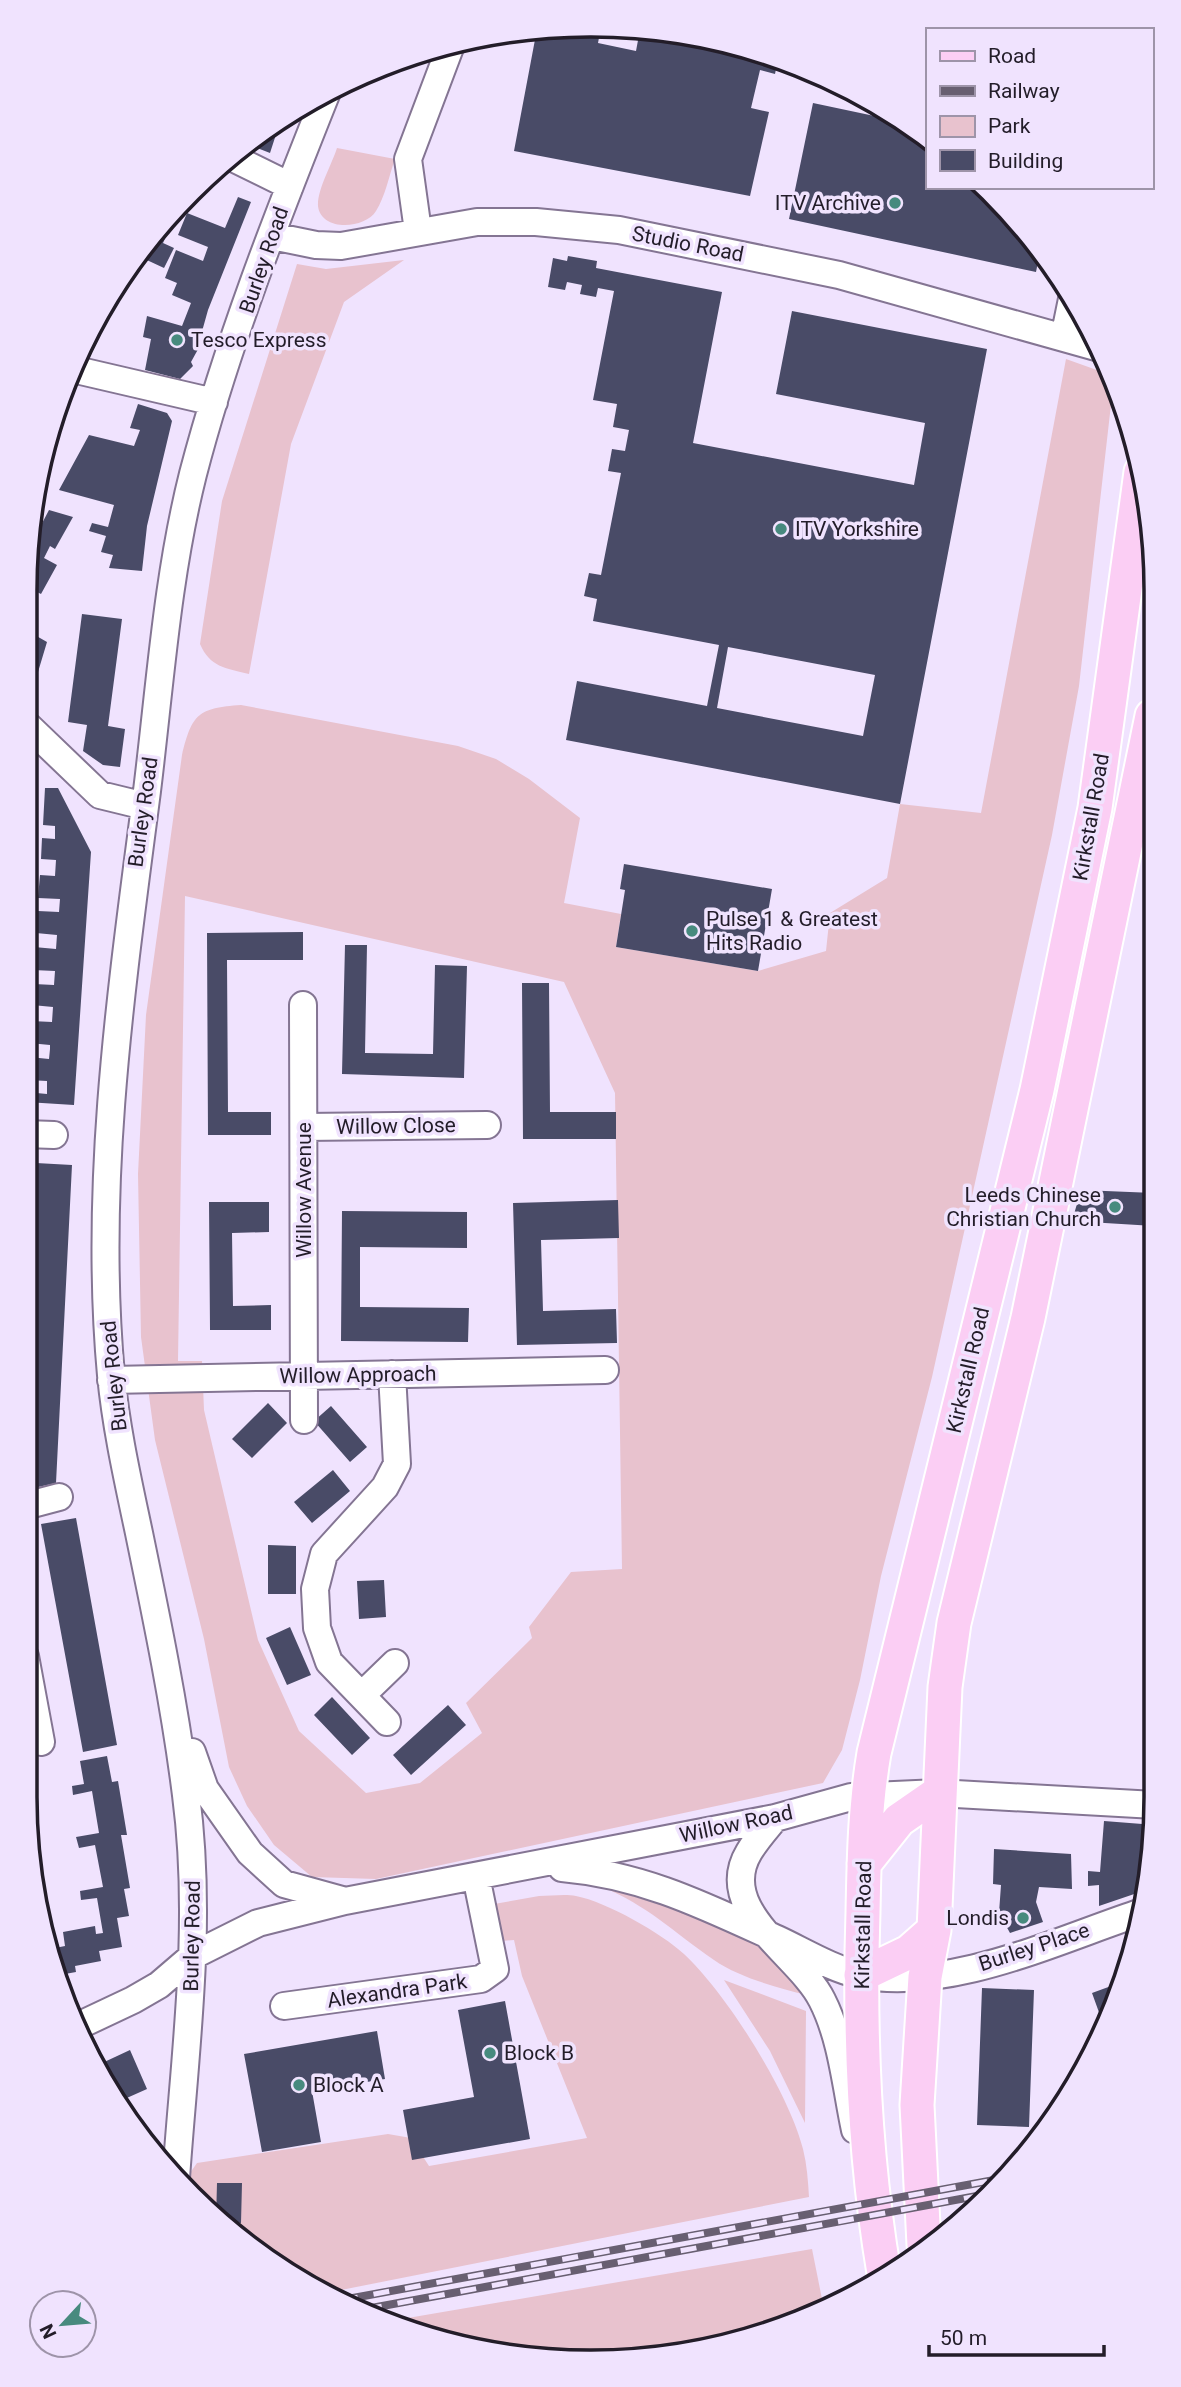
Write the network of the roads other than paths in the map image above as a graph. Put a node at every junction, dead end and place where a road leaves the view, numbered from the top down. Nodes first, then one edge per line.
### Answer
1 (447, 56) edge
2 (321, 107) edge
3 (240, 162) edge
4 (290, 186) junction
5 (418, 231) junction
6 (272, 236) junction
7 (1069, 313) edge
8 (1064, 338) junction
9 (1086, 344) edge
10 (82, 371) edge
11 (214, 402) junction
12 (1138, 506) edge
13 (37, 734) edge
14 (1144, 755) edge
15 (145, 806) junction
16 (303, 1005) dead end
17 (487, 1125) dead end
18 (304, 1126) junction
19 (37, 1134) edge
20 (54, 1135) dead end
21 (605, 1370) dead end
22 (392, 1374) junction
23 (305, 1376) junction
24 (111, 1380) junction
25 (304, 1420) dead end
26 (59, 1497) dead end
27 (37, 1503) edge
28 (395, 1663) dead end
29 (172, 1694) junction
30 (363, 1694) junction
31 (37, 1720) edge
32 (387, 1722) dead end
33 (41, 1742) dead end
34 (938, 1793) junction
35 (867, 1797) junction
36 (1144, 1804) edge
37 (775, 1818) junction
38 (864, 1864) junction
39 (536, 1865) junction
40 (476, 1876) junction
41 (345, 1901) junction
42 (1131, 1916) edge
43 (934, 1930) junction
44 (762, 1932) junction
45 (194, 1955) junction
46 (861, 1975) junction
47 (925, 1977) junction
48 (284, 2006) dead end
49 (85, 2022) edge
50 (177, 2165) edge
51 (878, 2239) junction
52 (924, 2239) edge
53 (883, 2266) edge

1 - 5 street
2 - 4 street, Burley Road
3 - 4 street
4 - 6 street, Burley Road
5 - 6 street, Studio Road
5 - 8 street, Studio Road
6 - 11 street, Burley Road
7 - 8 street
8 - 9 street, Studio Road
10 - 11 street
11 - 15 street, Burley Road
12 - 35 main road, Kirkstall Road
13 - 15 street
14 - 34 main road, Kirkstall Road
15 - 24 street, Burley Road
16 - 18 street, Willow Avenue
17 - 18 street, Willow Close
18 - 23 street, Willow Avenue
19 - 20 street
21 - 22 street, Willow Approach
22 - 23 street, Willow Approach
22 - 30 street
23 - 24 street, Willow Approach
23 - 25 street, Willow Avenue
24 - 29 street, Burley Road
26 - 27 street
28 - 30 street
29 - 41 street
29 - 45 street, Burley Road
30 - 32 street
31 - 33 street
34 - 35 street, Willow Road
34 - 36 street
34 - 38 main road
34 - 43 main road, Kirkstall Road
35 - 37 street, Willow Road
35 - 38 main road, Kirkstall Road
37 - 39 street, Willow Road
37 - 44 street
38 - 46 main road, Kirkstall Road
39 - 40 street, Willow Road
39 - 44 street, Willow Road
40 - 41 street, Willow Road
40 - 48 street, Alexandra Park
41 - 45 street, Willow Road
42 - 47 street, Burley Place
43 - 46 main road
43 - 47 main road, Kirkstall Road
44 - 46 street, Willow Road
44 - 51 street
45 - 49 street, Willow Road
45 - 50 street, Burley Road
46 - 47 street, Burley Place
46 - 51 main road, Kirkstall Road
47 - 52 main road, Kirkstall Road
51 - 53 main road, Kirkstall Road

